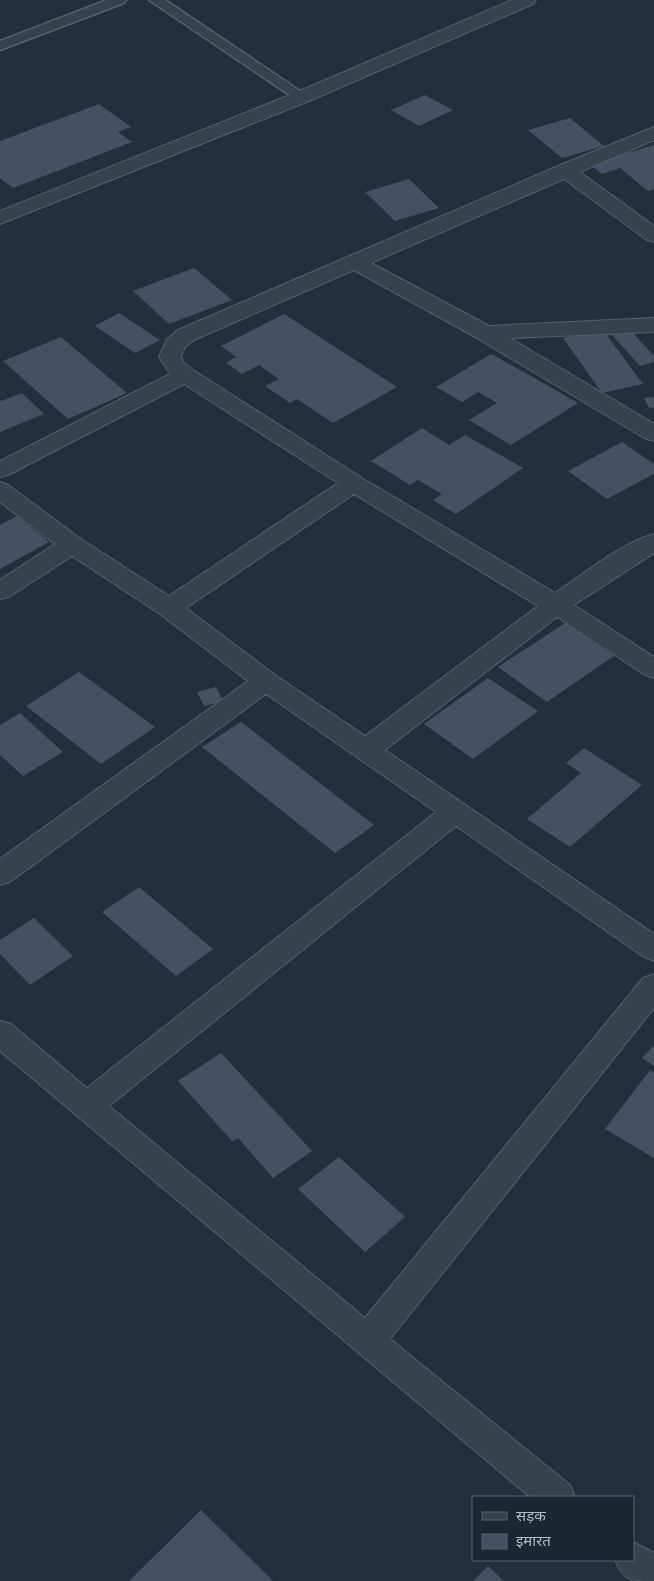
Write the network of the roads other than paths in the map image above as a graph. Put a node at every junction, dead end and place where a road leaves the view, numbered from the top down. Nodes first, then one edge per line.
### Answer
1 (119, 0) edge
2 (156, 0) edge
3 (528, 0) edge
4 (0, 46) edge
5 (302, 97) junction
6 (654, 133) edge
7 (565, 170) junction
8 (0, 218) edge
9 (654, 236) edge
10 (354, 262) junction
11 (654, 325) edge
12 (485, 333) junction
13 (185, 375) junction
14 (654, 434) edge
15 (0, 470) edge
16 (354, 483) junction
17 (0, 490) edge
18 (654, 542) edge
19 (72, 545) junction
20 (0, 591) edge
21 (556, 605) junction
22 (169, 608) junction
23 (654, 669) edge
24 (266, 681) junction
25 (367, 749) junction
26 (456, 811) junction
27 (0, 874) edge
28 (654, 949) edge
29 (654, 986) edge
30 (0, 1033) edge
31 (87, 1106) junction
32 (366, 1341) junction
33 (556, 1496) edge
34 (634, 1561) edge
35 (654, 1577) edge

1 - 4 lane
2 - 5 lane
3 - 5 street
5 - 8 street
6 - 7 street
7 - 9 street
7 - 10 street
10 - 12 street
10 - 13 street
11 - 12 street
12 - 14 street
13 - 15 street
13 - 16 street
16 - 21 street
16 - 22 street
17 - 19 street
18 - 21 street
19 - 20 street
19 - 22 street
21 - 23 street
21 - 25 street
22 - 24 street
24 - 25 street
24 - 27 street
25 - 26 street
26 - 28 street
26 - 31 street
29 - 32 street
30 - 31 street
31 - 32 street
32 - 33 street
34 - 35 street

